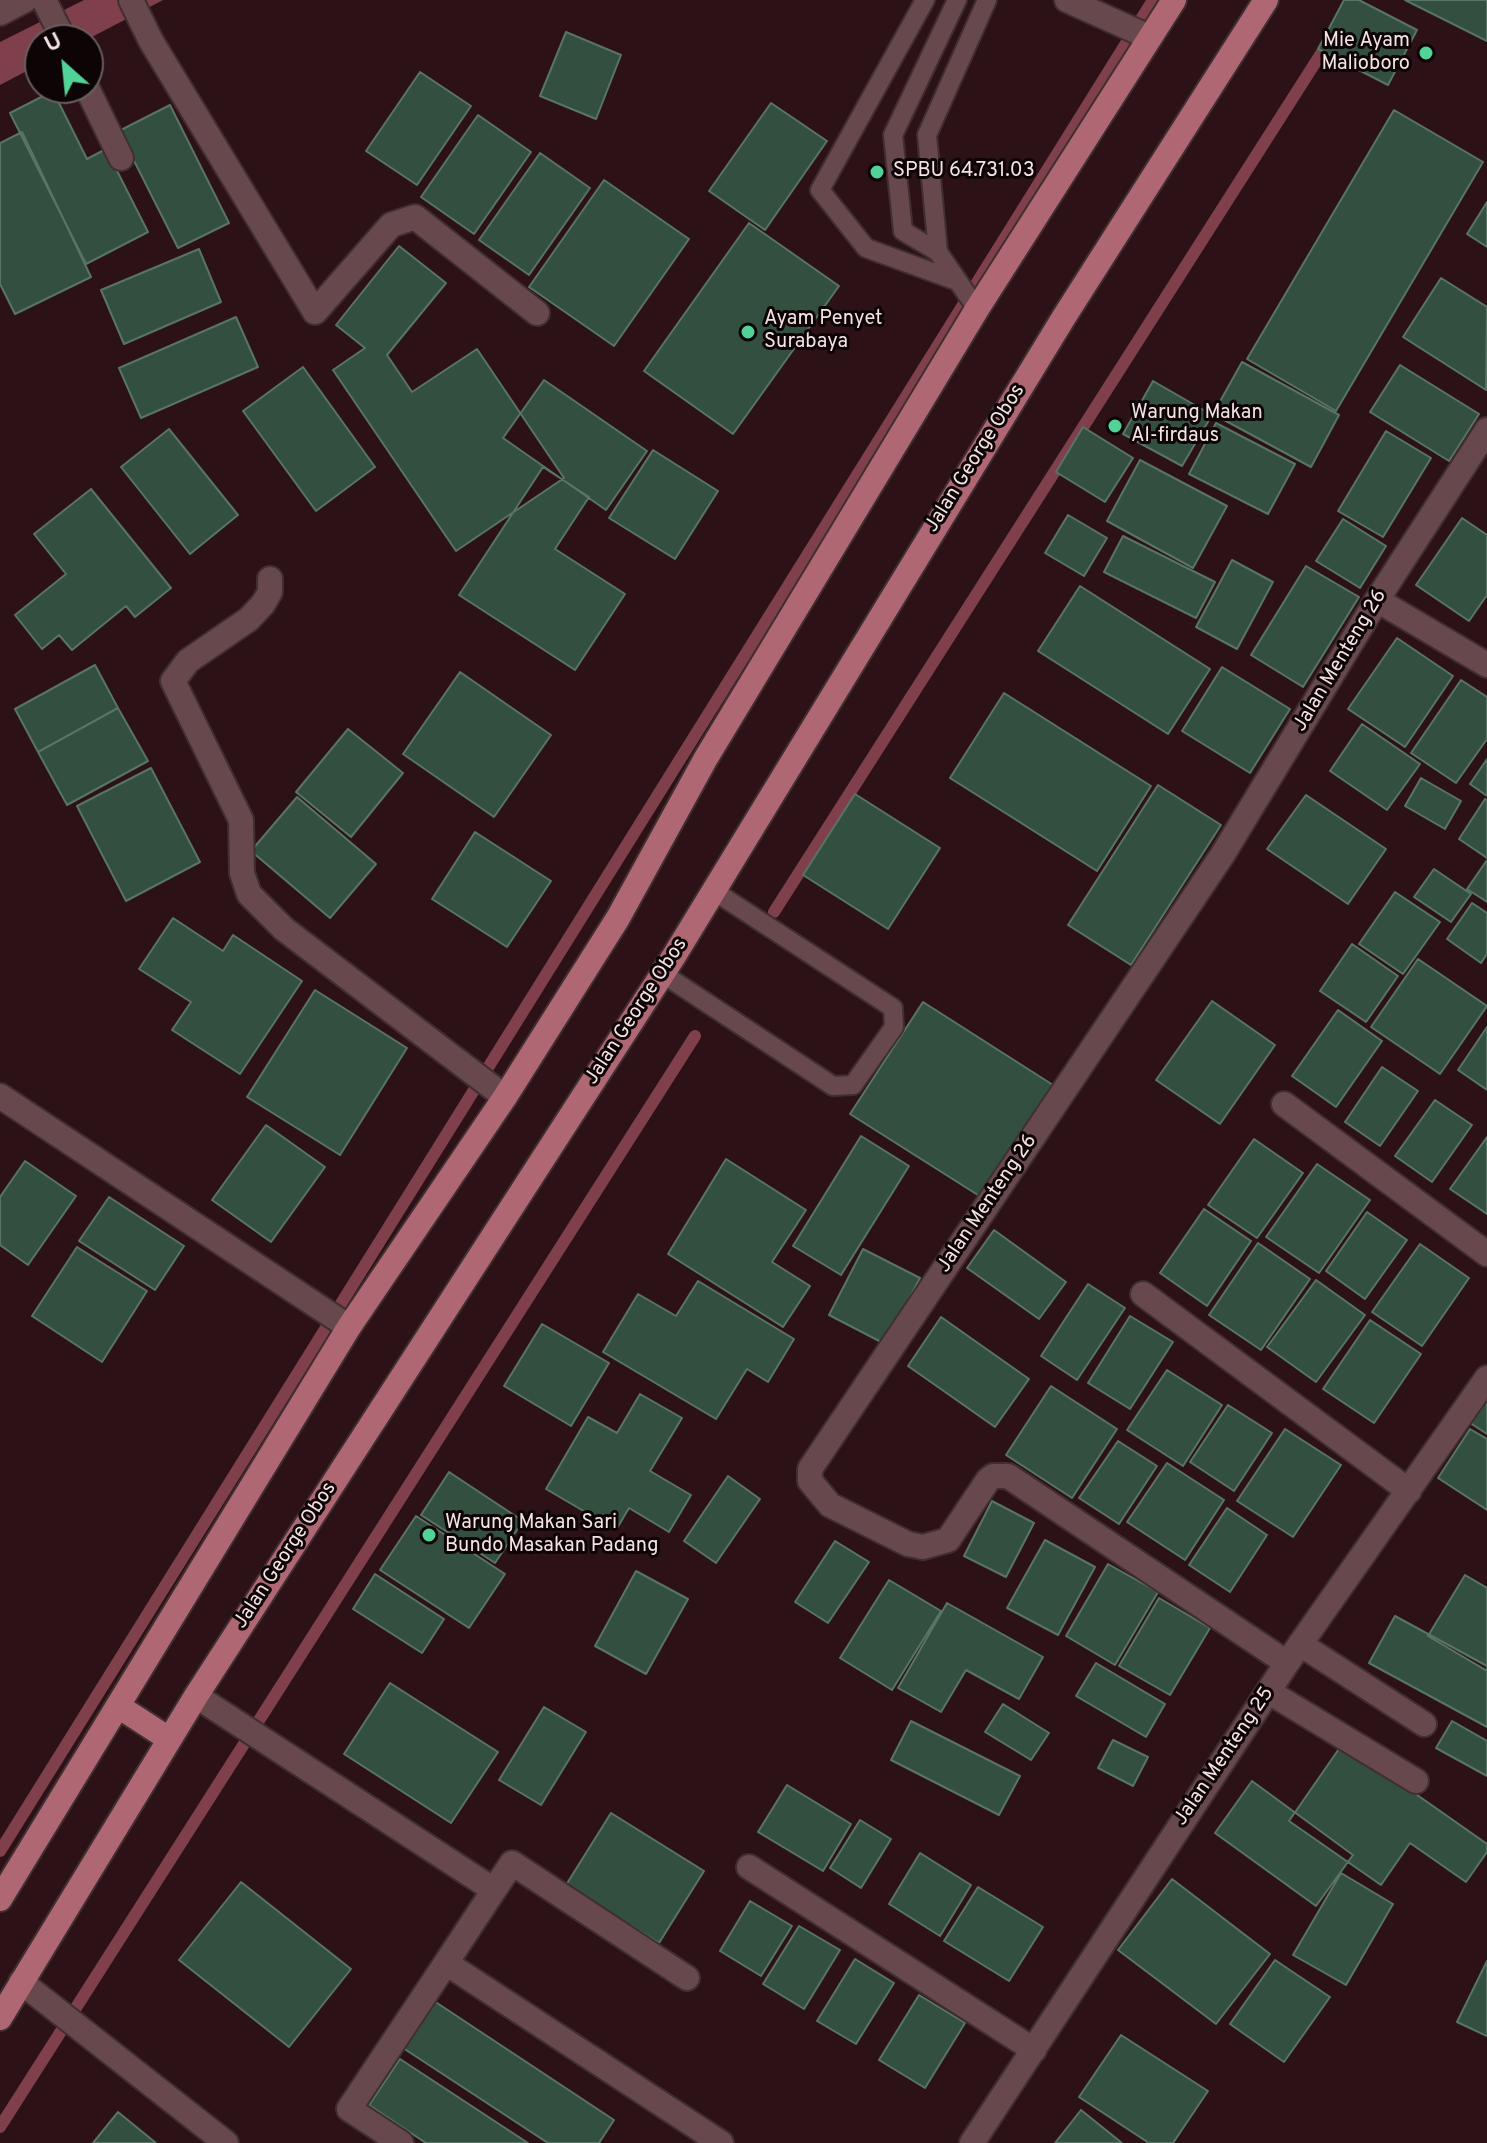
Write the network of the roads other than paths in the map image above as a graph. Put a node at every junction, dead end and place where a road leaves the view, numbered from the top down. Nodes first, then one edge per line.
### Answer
1 (25, 0) edge
2 (44, 0) edge
3 (131, 0) edge
4 (925, 0) edge
5 (957, 0) edge
6 (987, 0) edge
7 (1067, 0) edge
8 (1174, 0) edge
9 (1266, 0) edge
10 (0, 13) edge
11 (56, 24) edge
12 (1149, 37) junction
13 (95, 104) edge
14 (121, 158) dead end
15 (938, 252) junction
16 (957, 281) junction
17 (977, 309) junction
18 (537, 313) dead end
19 (1487, 430) edge
20 (270, 579) dead end
21 (1377, 600) junction
22 (1487, 665) edge
23 (714, 891) junction
24 (663, 974) junction
25 (0, 1096) edge
26 (505, 1097) junction
27 (1284, 1104) dead end
28 (1487, 1254) edge
29 (1143, 1294) dead end
30 (349, 1327) junction
31 (1487, 1378) edge
32 (1409, 1491) junction
33 (1293, 1654) junction
34 (1269, 1692) junction
35 (196, 1696) junction
36 (118, 1706) junction
37 (1424, 1724) dead end
38 (169, 1739) junction
39 (1416, 1781) dead end
40 (749, 1867) dead end
41 (494, 1890) junction
42 (0, 1899) edge
43 (446, 1963) junction
44 (687, 1978) dead end
45 (21, 1982) junction
46 (0, 2018) edge
47 (1034, 2050) junction
48 (226, 2143) edge
49 (401, 2143) edge
50 (721, 2143) edge
51 (972, 2143) edge

1 - 10 street
2 - 11 street
3 - 18 street
4 - 16 lane
5 - 15 lane
6 - 15 lane
7 - 12 street
8 - 12 main road
9 - 23 main road, Jalan George Obos
12 - 17 main road
13 - 14 street
15 - 16 lane
16 - 17 lane
17 - 26 main road
19 - 21 street, Jalan Menteng 26
20 - 26 street
21 - 22 street
21 - 33 street, Jalan Menteng 26
23 - 24 main road, Jalan George Obos
23 - 24 lane
24 - 35 main road, Jalan George Obos
25 - 30 street
26 - 30 main road
27 - 28 street
29 - 32 street
30 - 36 main road
31 - 32 street, Jalan Menteng 25
32 - 33 street, Jalan Menteng 25
33 - 34 street, Jalan Menteng 25
33 - 37 street
34 - 39 street
34 - 47 street, Jalan Menteng 25
35 - 38 main road, Jalan George Obos
35 - 41 street
36 - 38 main road
36 - 42 main road
38 - 45 main road, Jalan George Obos
40 - 47 street
41 - 43 street
41 - 44 street
43 - 49 street
43 - 50 street
45 - 46 main road, Jalan George Obos
45 - 48 street
47 - 51 street, Jalan Menteng 25

